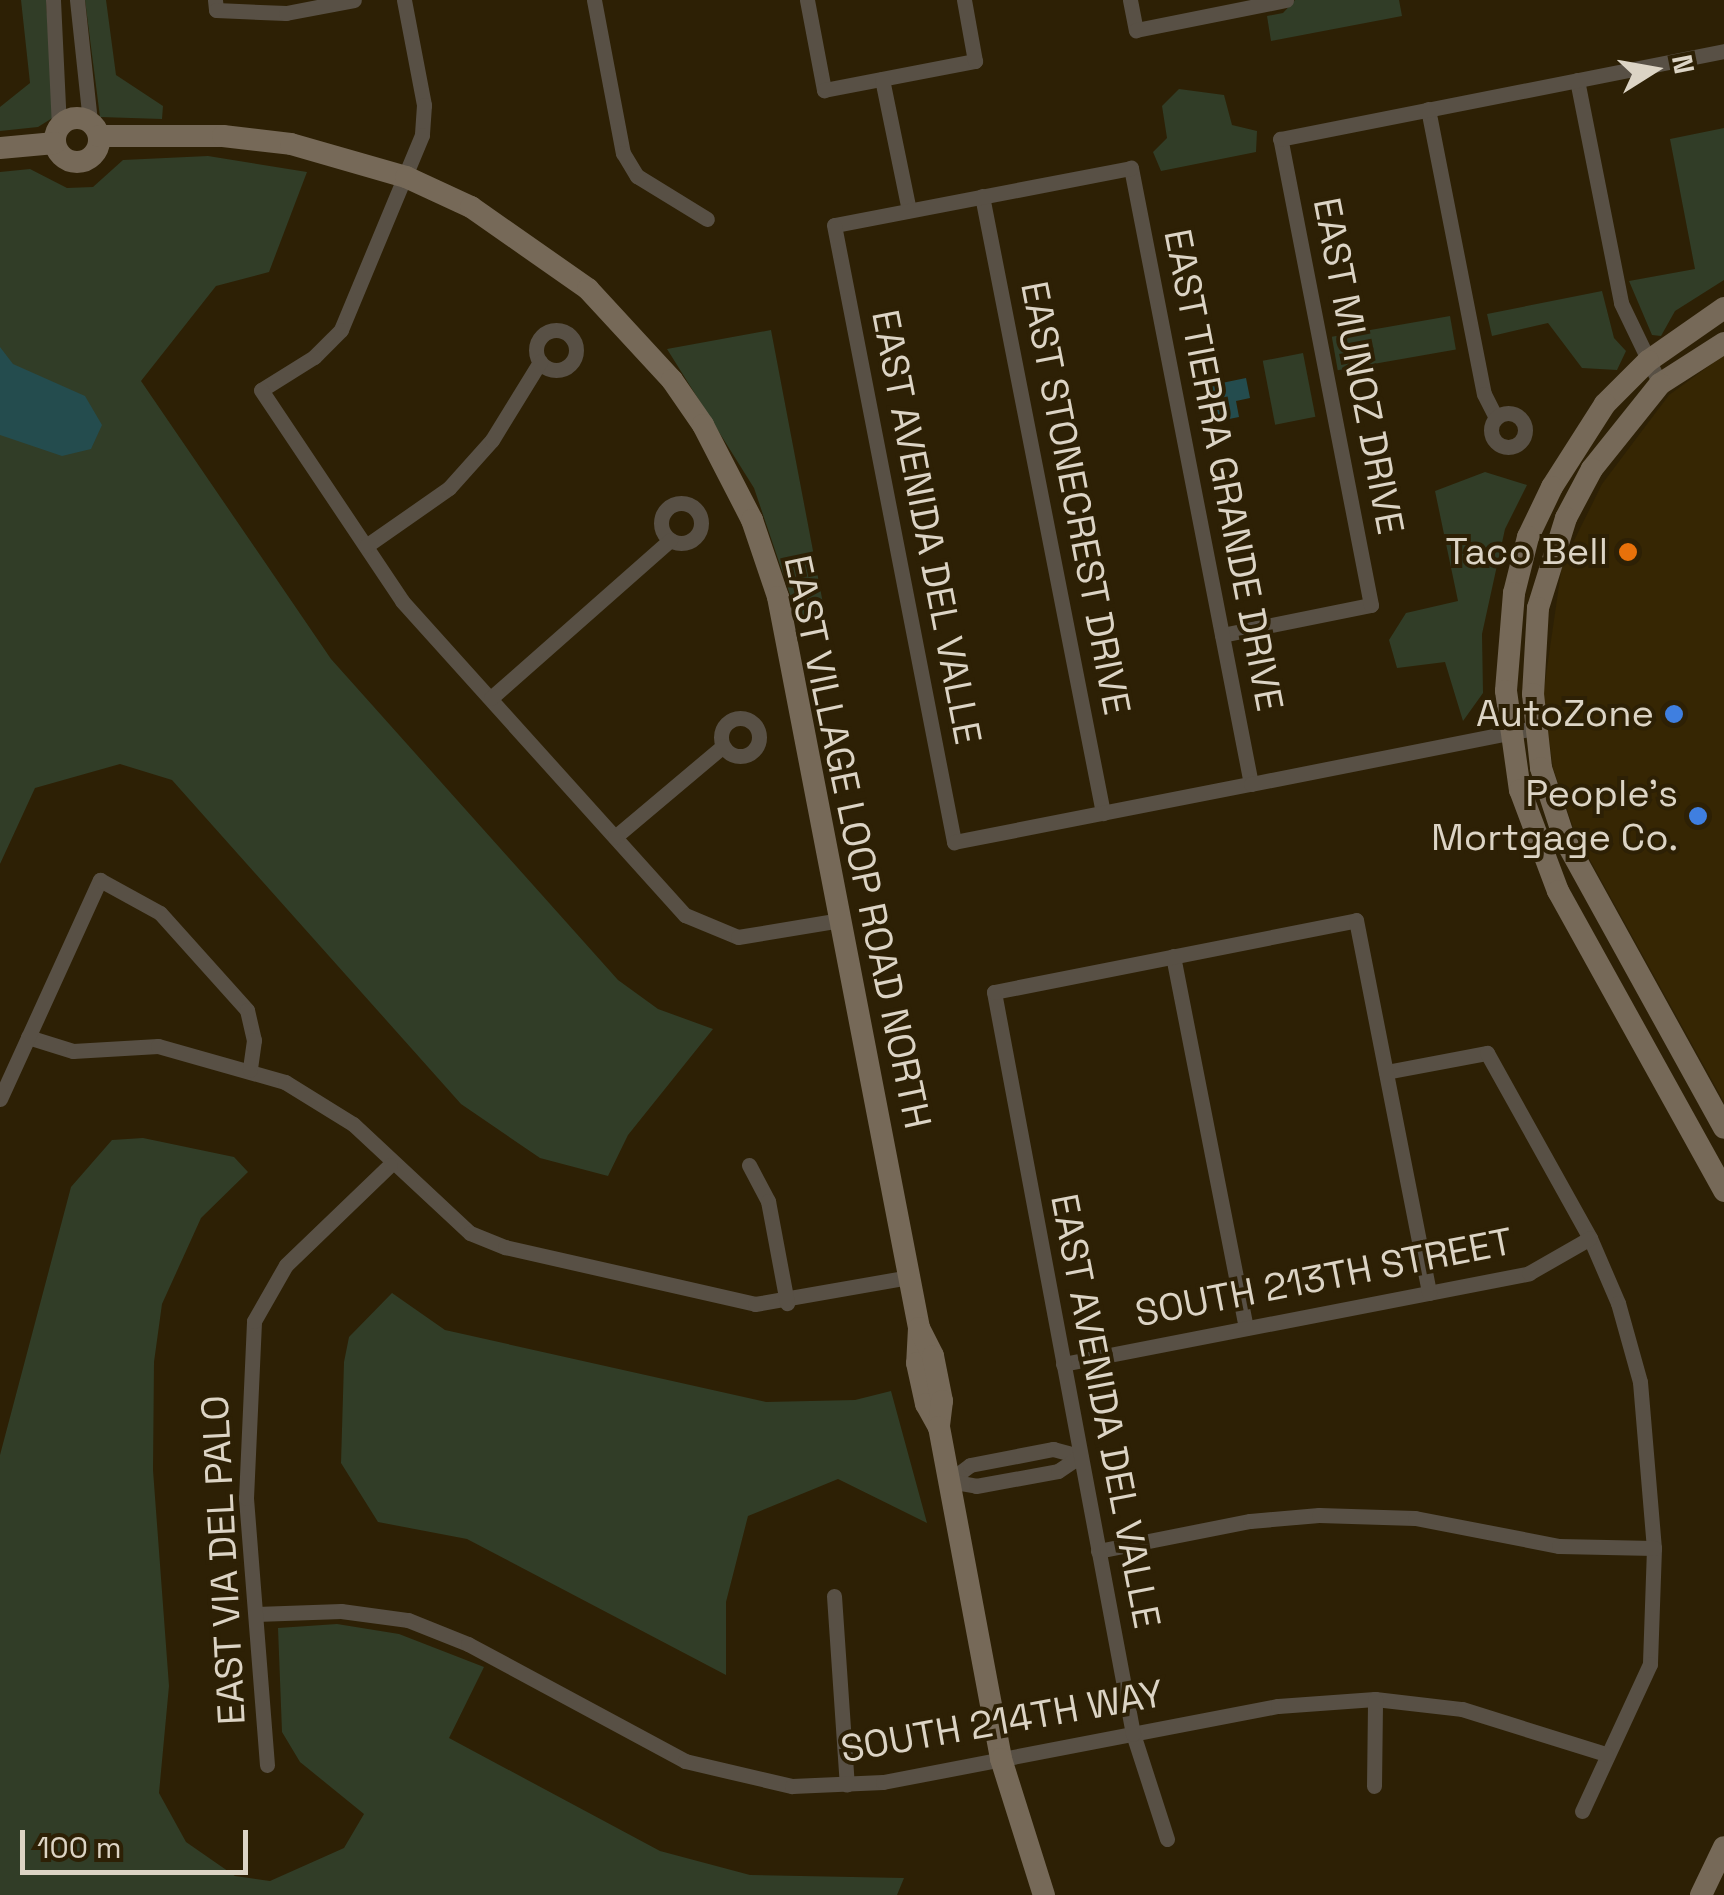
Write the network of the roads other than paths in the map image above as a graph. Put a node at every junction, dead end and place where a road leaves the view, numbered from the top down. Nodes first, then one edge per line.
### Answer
1 (52, 0) edge
2 (77, 0) edge
3 (354, 0) edge
4 (404, 0) edge
5 (594, 0) edge
6 (807, 0) edge
7 (964, 0) edge
8 (1130, 0) edge
9 (1286, 0) edge
10 (215, 5) edge
11 (1724, 51) edge
12 (882, 79) junction
13 (1578, 80) junction
14 (1428, 110) junction
15 (95, 129) junction
16 (57, 135) junction
17 (0, 148) edge
18 (406, 177) junction
19 (982, 196) junction
20 (909, 210) junction
21 (707, 219) dead end
22 (1724, 308) edge
23 (1724, 343) edge
24 (1648, 360) junction
25 (540, 362) dead end
26 (1660, 384) junction
27 (1496, 418) dead end
28 (670, 540) dead end
29 (366, 546) junction
30 (1222, 635) junction
31 (491, 698) junction
32 (1534, 728) junction
33 (1509, 732) junction
34 (723, 746) dead end
35 (1251, 784) junction
36 (1103, 813) junction
37 (615, 837) junction
38 (841, 920) junction
39 (1173, 956) junction
40 (28, 1038) junction
41 (250, 1070) junction
42 (1386, 1072) junction
43 (0, 1099) edge
44 (1724, 1128) edge
45 (390, 1165) junction
46 (749, 1165) dead end
47 (1724, 1190) edge
48 (1590, 1238) junction
49 (909, 1277) junction
50 (1429, 1293) junction
51 (788, 1303) junction
52 (1246, 1328) junction
53 (1064, 1364) junction
54 (1080, 1456) junction
55 (949, 1481) junction
56 (1654, 1548) junction
57 (1098, 1551) junction
58 (834, 1596) dead end
59 (256, 1614) junction
60 (1375, 1700) junction
61 (1133, 1734) junction
62 (1606, 1754) junction
63 (1001, 1759) junction
64 (267, 1765) dead end
65 (847, 1785) junction
66 (1374, 1786) dead end
67 (1582, 1811) dead end
68 (1167, 1839) dead end
69 (1724, 1846) edge
70 (1044, 1895) edge
71 (1701, 1895) edge

1 - 16 street
2 - 15 street
3 - 10 street
4 - 18 street
5 - 21 street
6 - 12 street
7 - 12 street
8 - 9 street
11 - 13 street
12 - 20 street
13 - 14 street
13 - 24 street
14 - 27 street
14 - 30 street, EAST MUNOZ DRIVE
15 - 16 street
15 - 16 street
15 - 18 street, EAST VILLAGE LOOP ROAD NORTH
16 - 17 street
18 - 29 street
18 - 38 street, EAST VILLAGE LOOP ROAD NORTH
19 - 20 street
19 - 30 street, EAST TIERRA GRANDE DRIVE
19 - 36 street, EAST STONECREST DRIVE
20 - 36 street, EAST AVENIDA DEL VALLE
22 - 24 street
23 - 26 street
24 - 26 street
24 - 33 street
25 - 29 street
26 - 32 street
28 - 31 street
29 - 31 street
30 - 35 street, EAST TIERRA GRANDE DRIVE
31 - 37 street
32 - 33 street
32 - 44 street
33 - 35 street
33 - 47 street
34 - 37 street
35 - 36 street
37 - 38 street
38 - 49 street, EAST VILLAGE LOOP ROAD NORTH
39 - 42 street
39 - 52 street
39 - 53 street, EAST AVENIDA DEL VALLE
40 - 41 street
40 - 41 street
40 - 43 street
41 - 45 street
42 - 48 street
42 - 50 street
45 - 51 street
45 - 59 street, EAST VIA DEL PALO
46 - 51 street
48 - 50 street, SOUTH 213TH STREET
48 - 56 street
49 - 51 street
49 - 55 street, EAST VILLAGE LOOP ROAD NORTH
50 - 52 street, SOUTH 213TH STREET
52 - 53 street, SOUTH 213TH STREET
53 - 54 street, EAST AVENIDA DEL VALLE
54 - 55 street
54 - 57 street, EAST AVENIDA DEL VALLE
55 - 63 street, EAST VILLAGE LOOP ROAD NORTH
56 - 57 street
56 - 62 street
57 - 61 street, EAST AVENIDA DEL VALLE
58 - 65 street
59 - 64 street, EAST VIA DEL PALO
59 - 65 street, SOUTH 214TH WAY
60 - 61 street, SOUTH 214TH WAY
60 - 62 street, SOUTH 214TH WAY
60 - 66 street
61 - 63 street, SOUTH 214TH WAY
61 - 68 street, EAST AVENIDA DEL VALLE
62 - 67 street
63 - 65 street, SOUTH 214TH WAY
63 - 70 street, EAST VILLAGE LOOP ROAD NORTH
69 - 71 street

